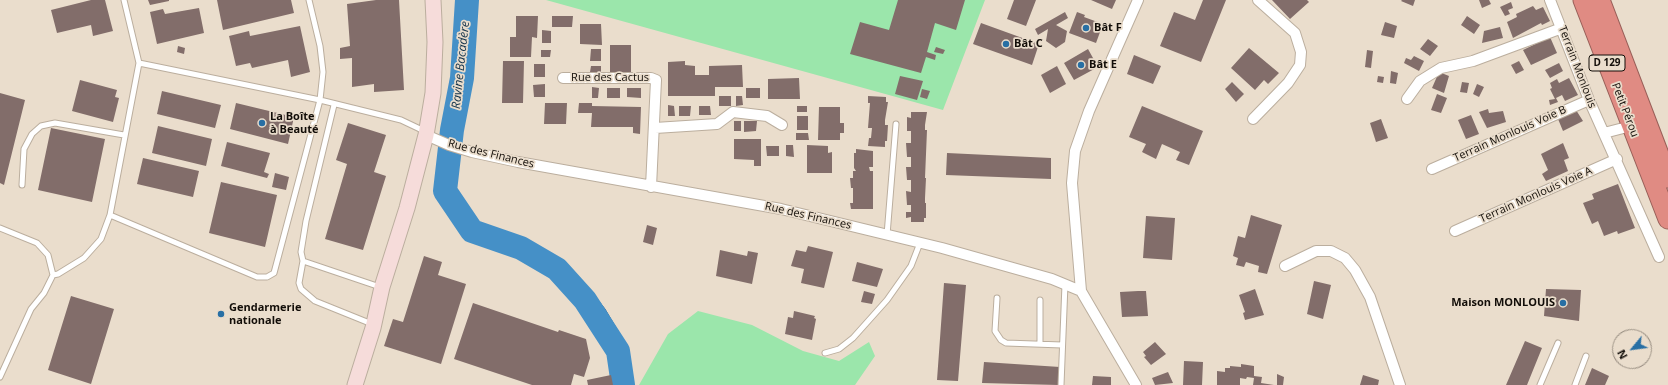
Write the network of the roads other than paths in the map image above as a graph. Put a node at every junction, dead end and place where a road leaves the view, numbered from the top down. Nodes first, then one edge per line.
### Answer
1 (124, 0) edge
2 (309, 0) edge
3 (433, 0) edge
4 (1138, 0) edge
5 (1258, 0) edge
6 (1550, 0) edge
7 (1583, 0) edge
8 (1600, 0) edge
9 (1562, 28) junction
10 (139, 63) junction
11 (563, 78) dead end
12 (1407, 99) dead end
13 (320, 100) junction
14 (1589, 100) junction
15 (334, 104) junction
16 (1253, 119) dead end
17 (896, 124) dead end
18 (1639, 124) junction
19 (782, 125) dead end
20 (655, 128) junction
21 (1604, 133) junction
22 (124, 135) junction
23 (426, 135) junction
24 (1617, 159) junction
25 (1432, 169) dead end
26 (1668, 178) edge
27 (22, 185) dead end
28 (652, 187) junction
29 (110, 215) junction
30 (1668, 219) edge
31 (0, 228) edge
32 (1455, 231) dead end
33 (887, 235) junction
34 (920, 243) junction
35 (1659, 257) dead end
36 (303, 261) junction
37 (1285, 266) dead end
38 (53, 275) junction
39 (1065, 284) junction
40 (382, 287) junction
41 (1080, 291) junction
42 (997, 298) dead end
43 (1040, 300) dead end
44 (374, 325) junction
45 (1558, 343) dead end
46 (1040, 344) junction
47 (1062, 345) junction
48 (825, 353) dead end
49 (1586, 356) dead end
50 (0, 377) edge
51 (355, 385) edge
52 (1061, 385) edge
53 (1136, 385) edge
54 (1400, 385) edge
55 (1540, 385) edge
56 (1575, 385) edge

1 - 10 lane
2 - 13 lane
3 - 23 street
4 - 41 street
5 - 16 street
6 - 9 street, Terrain Monlouis
7 - 18 highway, Petit Pérou / D 129
8 - 18 highway, Petit Pérou / D 129
9 - 12 street
9 - 14 street, Terrain Monlouis
10 - 13 lane
10 - 22 lane
11 - 20 street, Rue des Cactus
13 - 15 lane
13 - 29 lane
14 - 21 street, Terrain Monlouis
14 - 25 street, Terrain Monlouis Voie B
15 - 23 lane
15 - 36 lane
17 - 33 lane
18 - 21 street
18 - 26 highway, Petit Pérou / D 129
18 - 30 highway, Petit Pérou / D 129
19 - 20 street
20 - 28 street, Rue des Cactus
21 - 24 street, Terrain Monlouis
22 - 27 lane
22 - 29 lane
23 - 28 street, Rue des Finances
23 - 40 street
24 - 32 street, Terrain Monlouis Voie A
24 - 35 street, Terrain Monlouis
28 - 33 street, Rue des Finances
29 - 38 lane
31 - 38 lane
33 - 34 street, Rue des Finances
34 - 39 street, Rue des Finances
34 - 48 lane
36 - 40 lane
36 - 44 lane
37 - 54 street
38 - 50 lane
39 - 41 street, Rue des Finances
39 - 47 lane
40 - 44 street
41 - 53 street
42 - 46 lane
43 - 46 lane
44 - 51 street
45 - 55 lane
46 - 47 lane
47 - 52 lane
49 - 56 lane

